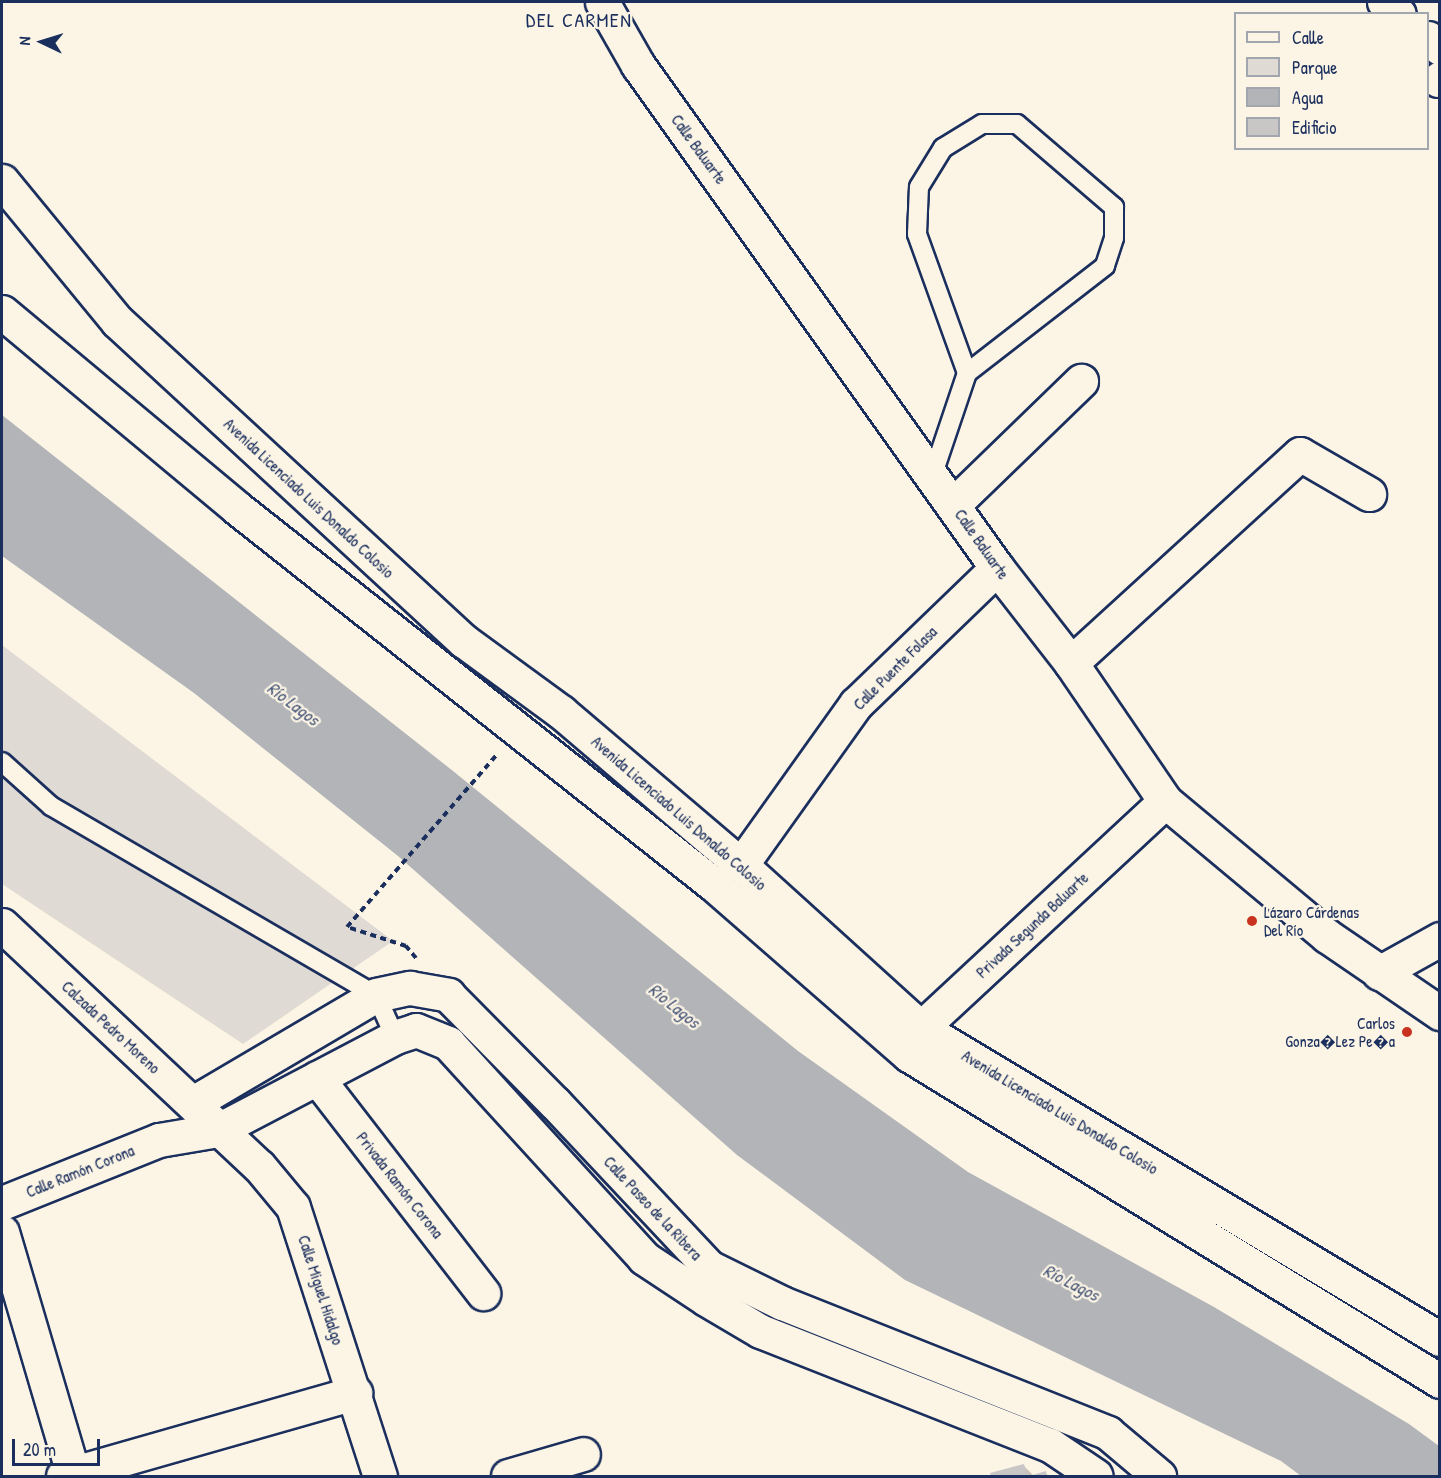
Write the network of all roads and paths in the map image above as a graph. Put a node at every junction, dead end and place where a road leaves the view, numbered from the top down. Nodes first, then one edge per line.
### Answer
1 (602, 2) edge
2 (1384, 2) edge
3 (1396, 12) edge
4 (1429, 41) edge
5 (1439, 69) edge
6 (2, 181) edge
7 (2, 312) edge
8 (967, 373) junction
9 (1081, 381) dead end
10 (933, 474) junction
11 (1369, 494) dead end
12 (954, 504) junction
13 (997, 568) junction
14 (1071, 663) junction
15 (499, 751) dead end
16 (2, 762) edge
17 (1165, 801) junction
18 (741, 865) junction
19 (2, 925) edge
20 (1440, 939) edge
21 (1379, 973) junction
22 (425, 991) junction
23 (376, 995) junction
24 (1440, 1012) edge
25 (395, 1037) junction
26 (915, 1042) junction
27 (317, 1078) junction
28 (193, 1103) junction
29 (218, 1130) junction
30 (159, 1140) junction
31 (2, 1203) edge
32 (2, 1232) edge
33 (483, 1293) dead end
34 (1440, 1339) edge
35 (1440, 1381) edge
36 (355, 1394) junction
37 (583, 1454) dead end
38 (70, 1475) edge
39 (380, 1476) edge
40 (508, 1476) edge
41 (1096, 1476) edge
42 (1160, 1476) edge

1 - 10 street, Calle Baluarte
2 - 3 street
4 - 5 street
6 - 18 street, Avenida Licenciado Luis Donaldo Colosio
7 - 26 street, Avenida Licenciado Luis Donaldo Colosio
8 - 8 lane
8 - 10 lane
9 - 12 street
10 - 12 street, Calle Baluarte
11 - 14 street
12 - 13 street, Calle Baluarte
13 - 14 street, Calle Baluarte
13 - 18 street, Calle Puente Folasa
14 - 17 street, Calle Baluarte
15 - 22 path
16 - 23 lane
17 - 21 street, Calle Baluarte
17 - 26 street, Privada Segunda Baluarte
18 - 26 street, Avenida Licenciado Luis Donaldo Colosio
19 - 28 street, Calzada Pedro Moreno
20 - 21 street
21 - 24 street, Calle Baluarte
22 - 23 street, Calle Paseo de la Ribera
22 - 42 street, Calle Paseo de la Ribera
23 - 25 lane
23 - 28 street, Calle Paseo de la Ribera
25 - 27 street, Calle Paseo de la Ribera
25 - 41 street, Calle Paseo de la Ribera
26 - 34 street, Avenida Licenciado Luis Donaldo Colosio
26 - 35 street, Avenida Licenciado Luis Donaldo Colosio
27 - 29 street, Calle Paseo de la Ribera
27 - 33 street, Privada Ramón Corona
28 - 29 street, Calzada Pedro Moreno
28 - 30 street, Calle Ramón Corona
29 - 30 street, Calle Ramón Corona
29 - 36 street, Calle Miguel Hidalgo
30 - 31 street, Calle Ramón Corona
32 - 38 street
36 - 38 street
36 - 39 street, Calle Miguel Hidalgo
37 - 40 street

